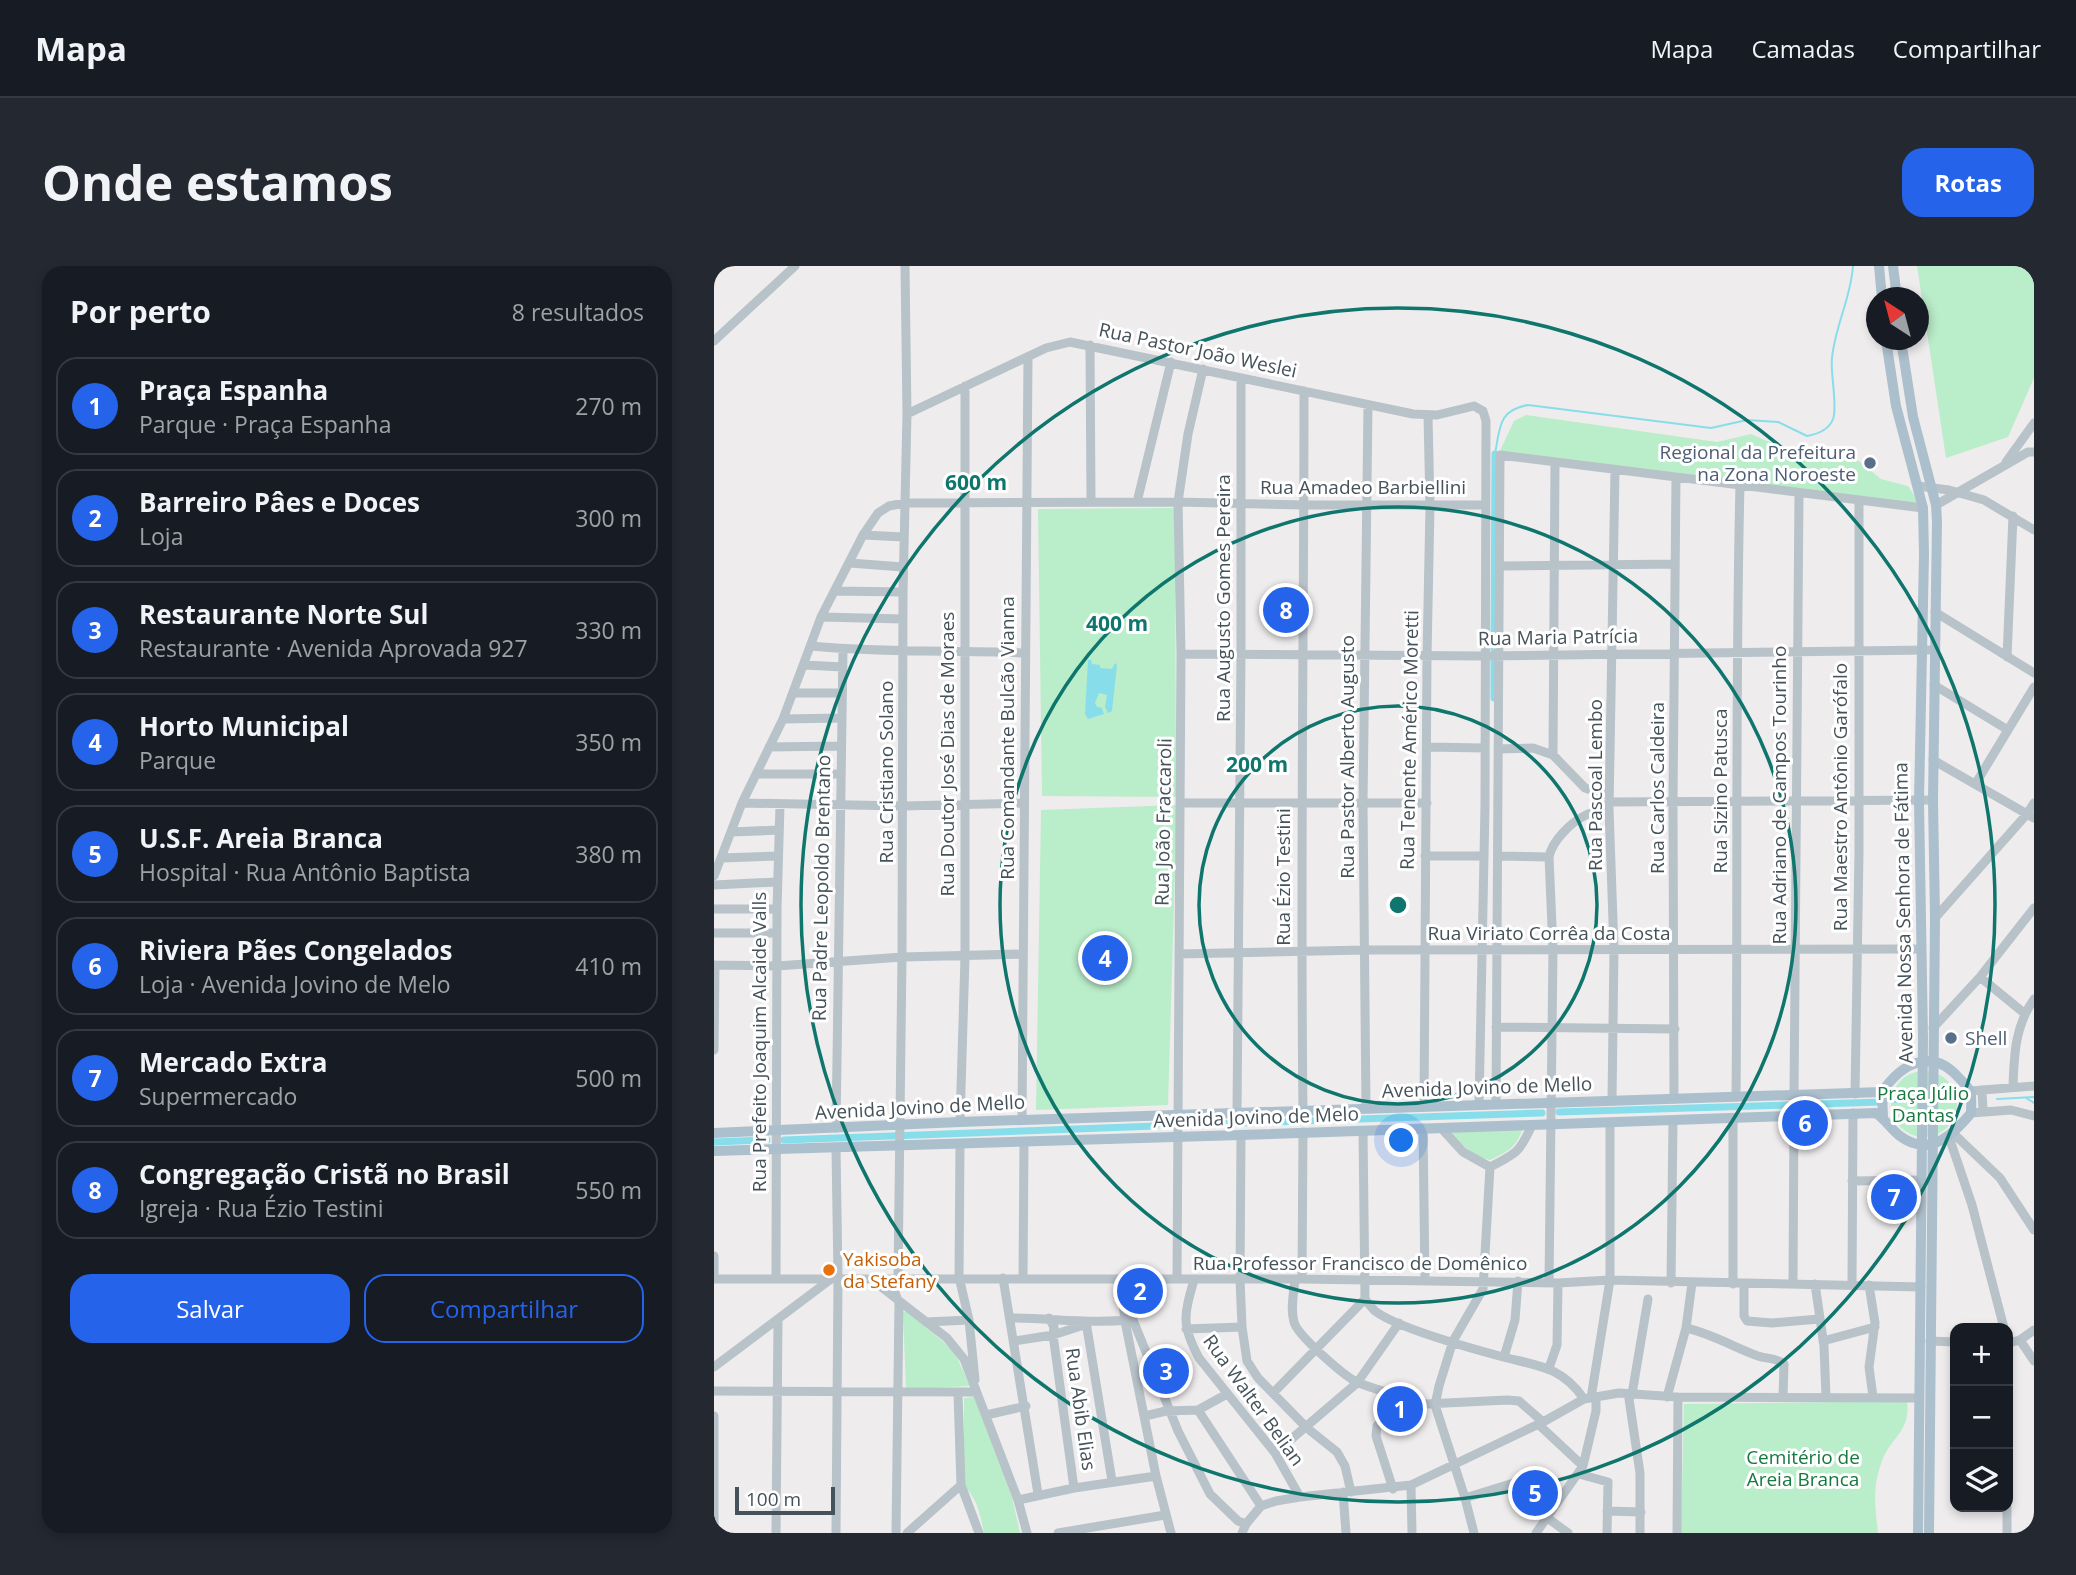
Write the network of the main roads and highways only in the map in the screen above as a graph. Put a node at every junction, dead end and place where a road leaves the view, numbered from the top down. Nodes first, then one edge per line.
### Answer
1 (1879, 266) edge
2 (1893, 266) edge
3 (1881, 287) edge
4 (1895, 287) edge
5 (1888, 350) edge
6 (1903, 350) edge
7 (1927, 1061) junction
8 (1882, 1094) junction
9 (1883, 1113) junction
10 (714, 1133) edge
11 (1927, 1144) junction
12 (714, 1151) edge
13 (1918, 1533) edge
14 (1929, 1533) edge

1 - 3 main road
2 - 4 main road
5 - 7 main road, Avenida Nossa Senhora de Fátima
6 - 7 main road, Avenida Nossa Senhora de Fátima
7 - 8 main road
7 - 11 main road, Avenida Nossa Senhora de Fátima
7 - 11 main road
8 - 9 main road
8 - 10 main road, Avenida Jovino de Mello
9 - 11 main road
9 - 12 main road, Avenida Jovino de Melo
11 - 13 main road, Avenida Nossa Senhora de Fátima
11 - 14 main road, Avenida Nossa Senhora de Fátima

